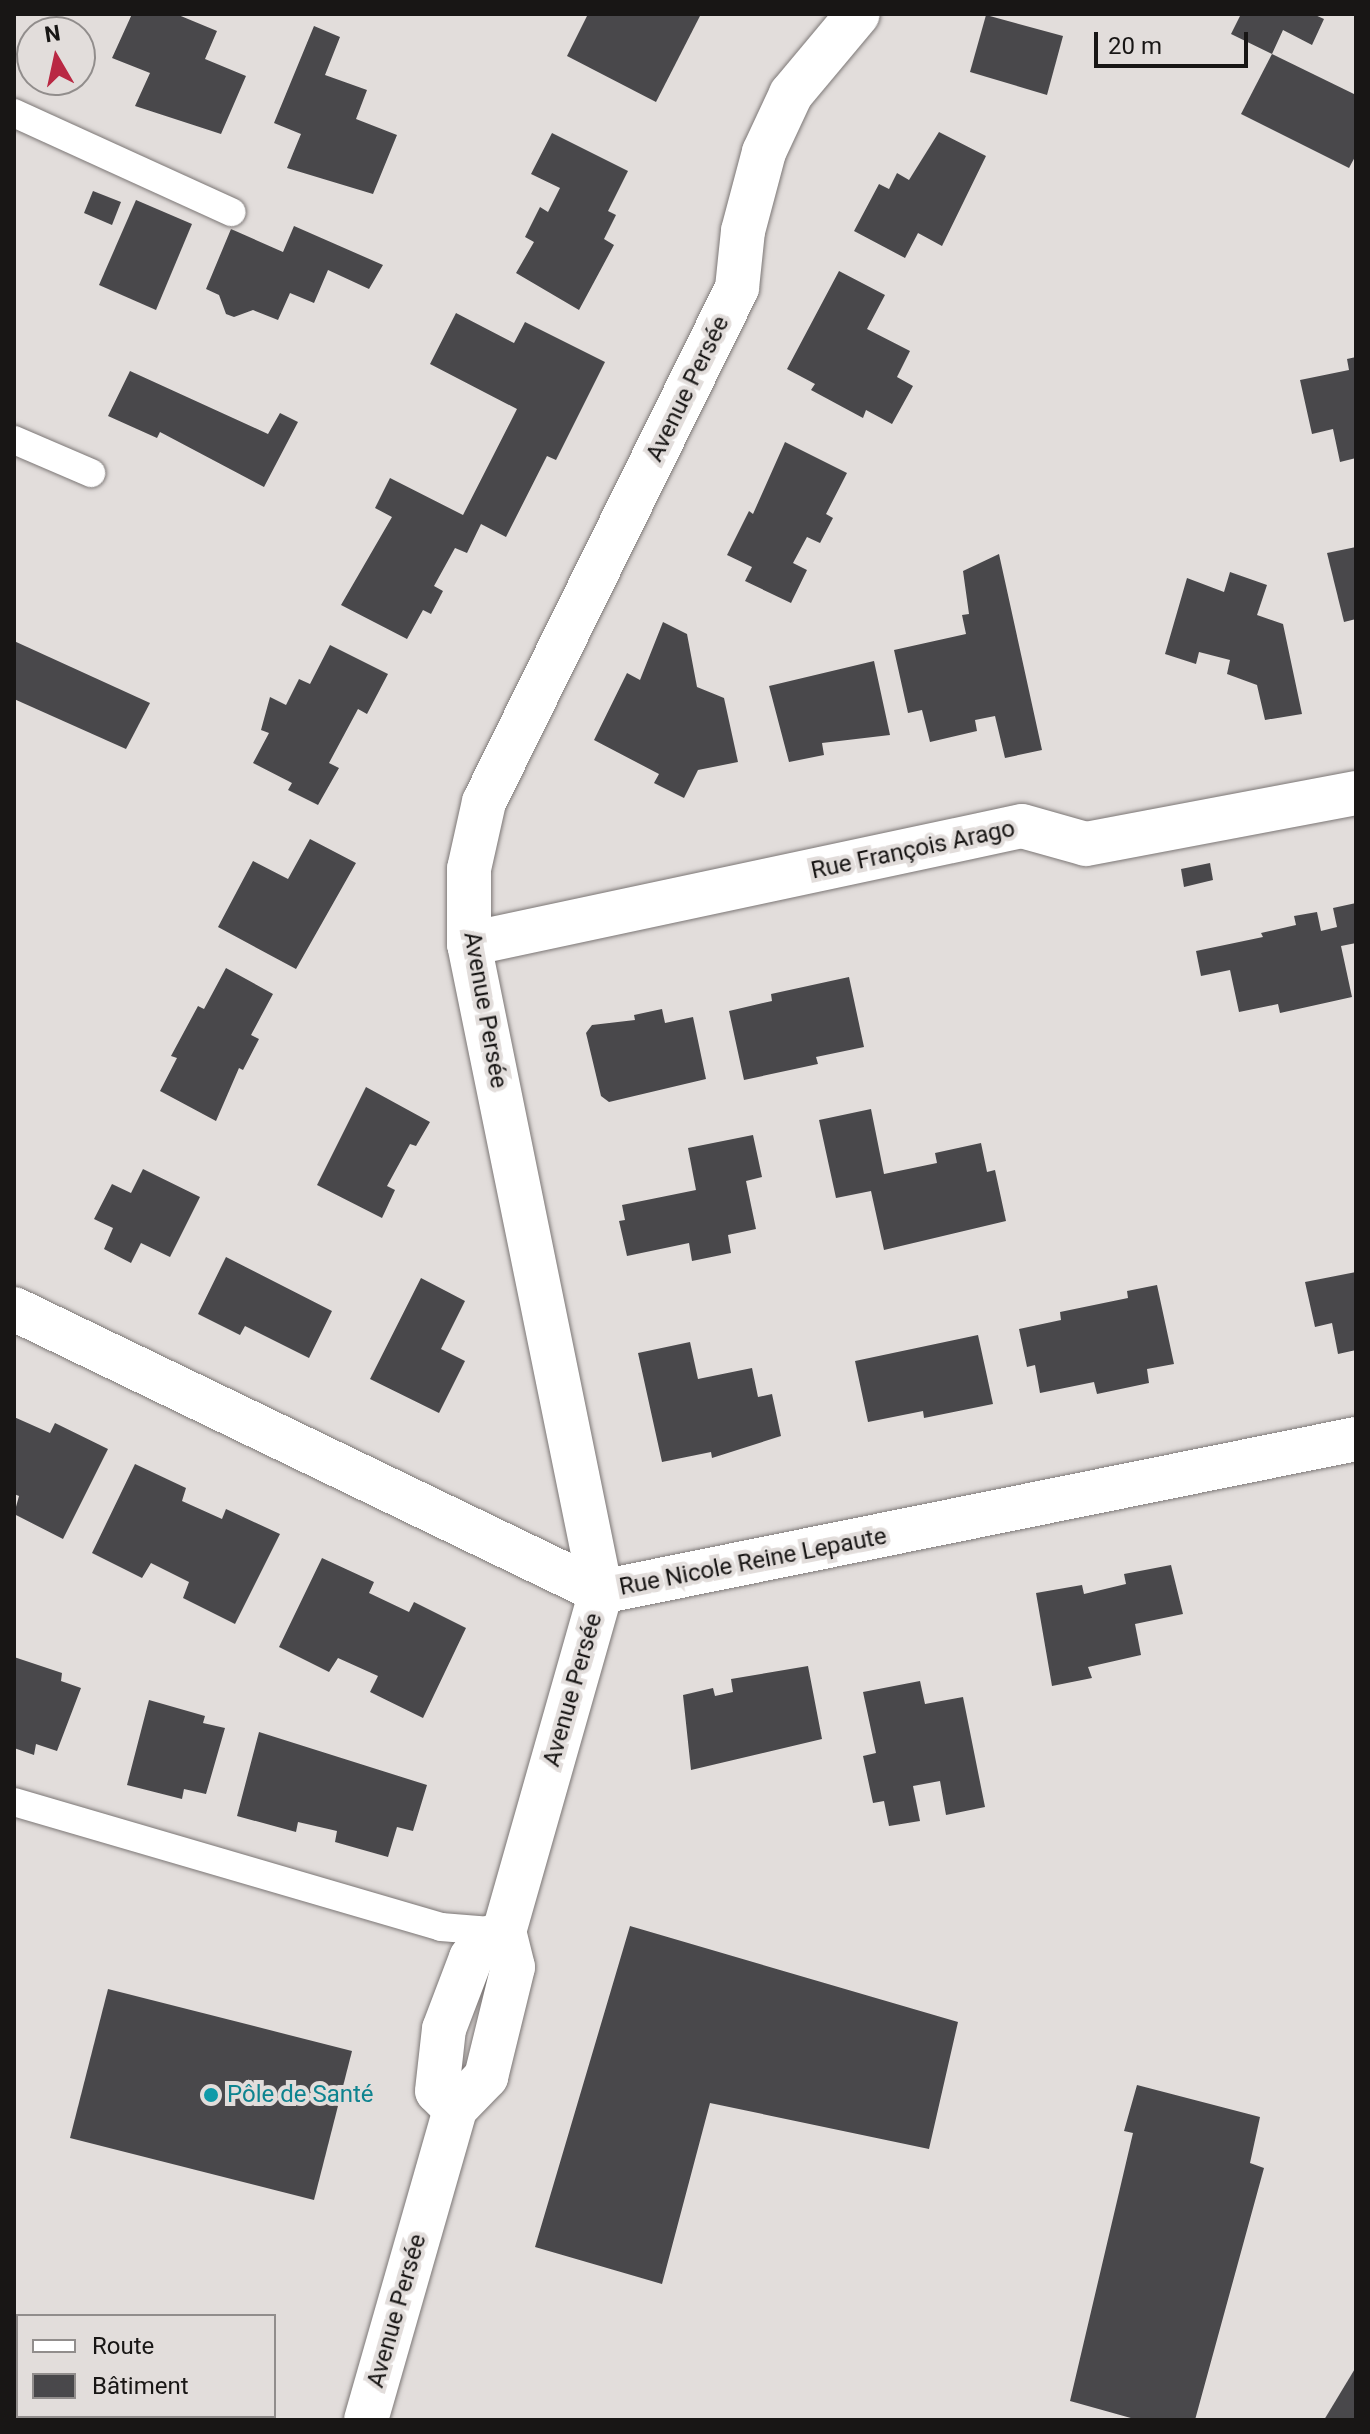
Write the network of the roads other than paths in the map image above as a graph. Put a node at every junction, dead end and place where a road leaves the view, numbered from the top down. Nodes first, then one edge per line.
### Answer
1 (858, 14) edge
2 (14, 113) edge
3 (231, 212) dead end
4 (14, 440) edge
5 (91, 473) dead end
6 (1356, 793) edge
7 (469, 944) junction
8 (14, 1309) edge
9 (1356, 1439) edge
10 (601, 1592) junction
11 (14, 1802) edge
12 (504, 1932) junction
13 (366, 2420) edge

1 - 7 street, Avenue Persée
2 - 3 lane
4 - 5 lane
6 - 7 street, Rue François Arago
7 - 10 street, Avenue Persée
8 - 10 street, Rue Nicole Reine Lepaute
9 - 10 street, Rue Nicole Reine Lepaute
10 - 12 street, Avenue Persée
11 - 12 lane
12 - 13 street, Avenue Persée

